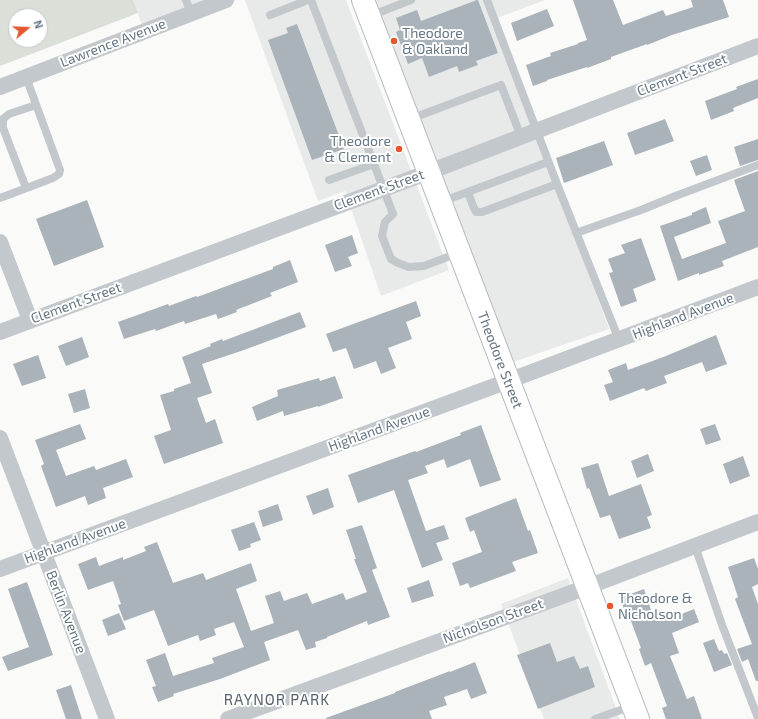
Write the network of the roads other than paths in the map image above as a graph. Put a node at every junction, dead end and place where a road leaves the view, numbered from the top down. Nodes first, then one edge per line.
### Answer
1 (226, 0) edge
2 (309, 0) edge
3 (411, 0) edge
4 (487, 0) edge
5 (188, 7) edge
6 (366, 8) edge
7 (270, 15) dead end
8 (758, 46) edge
9 (26, 77) junction
10 (0, 87) edge
11 (36, 105) junction
12 (408, 119) junction
13 (536, 131) junction
14 (521, 137) junction
15 (548, 162) junction
16 (374, 164) junction
17 (758, 165) edge
18 (429, 172) junction
19 (329, 180) dead end
20 (556, 184) junction
21 (26, 188) junction
22 (384, 189) junction
23 (468, 192) junction
24 (0, 198) edge
25 (440, 202) junction
26 (576, 233) junction
27 (0, 242) edge
28 (459, 252) junction
29 (758, 287) edge
30 (30, 320) junction
31 (0, 332) edge
32 (618, 340) junction
33 (508, 381) junction
34 (0, 438) edge
35 (758, 522) edge
36 (695, 546) junction
37 (44, 553) junction
38 (0, 569) edge
39 (587, 587) junction
40 (635, 712) edge
41 (604, 718) edge
42 (758, 718) edge
43 (107, 719) edge
44 (228, 719) edge
45 (595, 719) edge

1 - 5 street, Lawrence Avenue
2 - 7 lane
2 - 16 lane
3 - 6 lane
4 - 13 lane
5 - 9 street, Lawrence Avenue
6 - 12 main road, Theodore Street
8 - 13 street, Clement Street
9 - 10 street, Lawrence Avenue
9 - 11 lane
11 - 21 lane
11 - 21 lane
12 - 14 lane
12 - 18 main road, Theodore Street
13 - 14 street, Clement Street
13 - 15 lane
14 - 18 street, Clement Street
15 - 20 lane
15 - 23 lane
16 - 19 lane
16 - 22 lane
17 - 26 lane
18 - 22 street, Clement Street
18 - 25 main road, Theodore Street
20 - 23 lane
20 - 26 lane
21 - 24 lane
22 - 28 lane
22 - 30 street, Clement Street
23 - 25 lane
25 - 28 main road, Theodore Street
26 - 32 lane
27 - 30 street
28 - 33 main road, Theodore Street
29 - 32 street, Highland Avenue
30 - 31 street, Clement Street
32 - 33 street, Highland Avenue
33 - 37 street, Highland Avenue
33 - 39 main road, Theodore Street
34 - 37 street, Berlin Avenue
35 - 36 street, Nicholson Street
36 - 39 street, Nicholson Street
36 - 42 lane
37 - 38 street, Highland Avenue
37 - 43 street, Berlin Avenue
39 - 40 main road, Theodore Street
39 - 44 street, Nicholson Street
40 - 41 lane
41 - 45 lane

